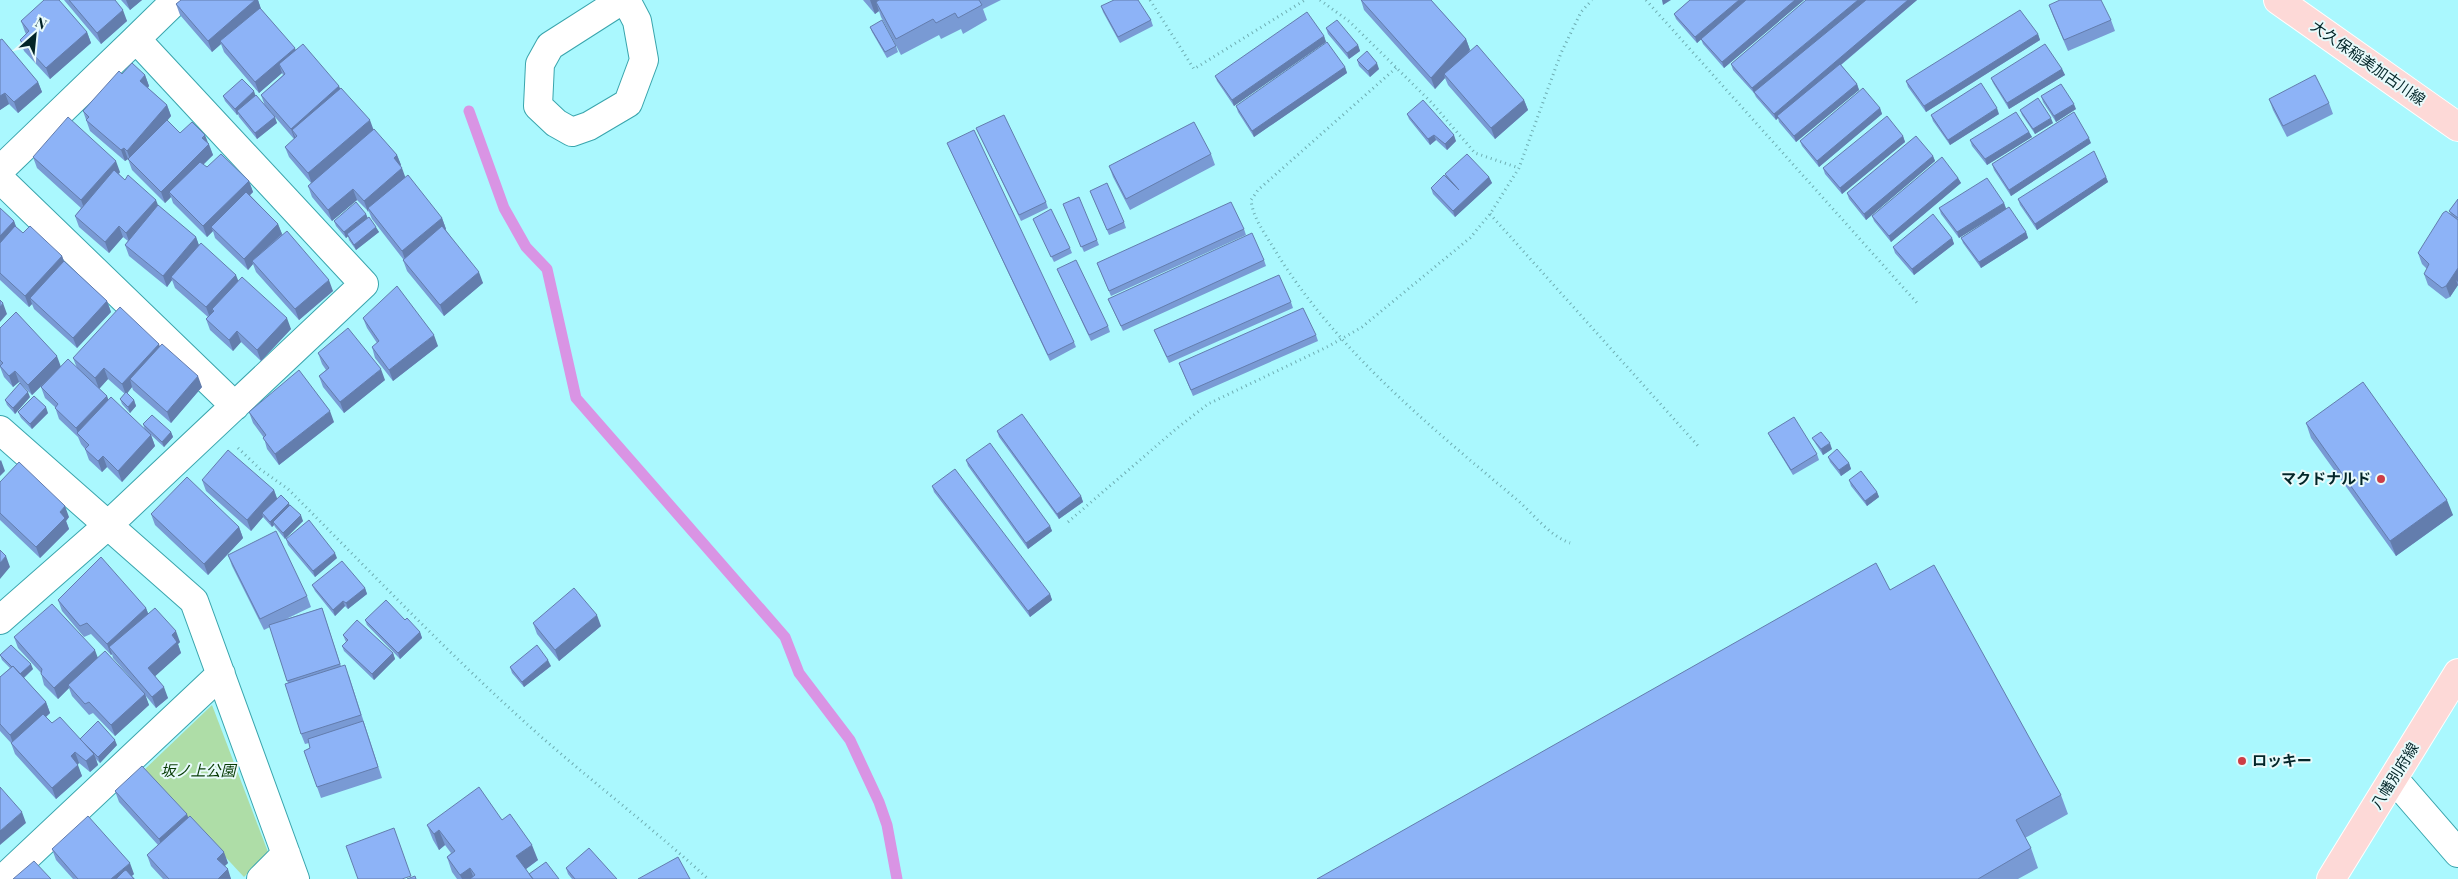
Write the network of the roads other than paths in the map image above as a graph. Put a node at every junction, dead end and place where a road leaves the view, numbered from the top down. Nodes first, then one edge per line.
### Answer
1 (176, 0) edge
2 (624, 0) edge
3 (2278, 0) edge
4 (136, 39) junction
5 (2458, 127) edge
6 (0, 170) edge
7 (0, 179) edge
8 (234, 406) junction
9 (0, 430) edge
10 (107, 526) junction
11 (0, 620) edge
12 (2458, 673) edge
13 (221, 674) junction
14 (2394, 779) junction
15 (2458, 853) edge
16 (291, 867) edge
17 (3, 879) edge
18 (261, 879) edge
19 (2331, 879) edge

1 - 4 street
2 - 2 street
3 - 5 main road, 大久保稲美加古川線
4 - 6 street
4 - 8 street
7 - 8 street
8 - 10 street
9 - 10 street
10 - 11 street
10 - 13 street
12 - 14 main road, 八幡別府線
13 - 16 street
13 - 17 street
14 - 15 street
14 - 19 main road, 八幡別府線
16 - 18 street

